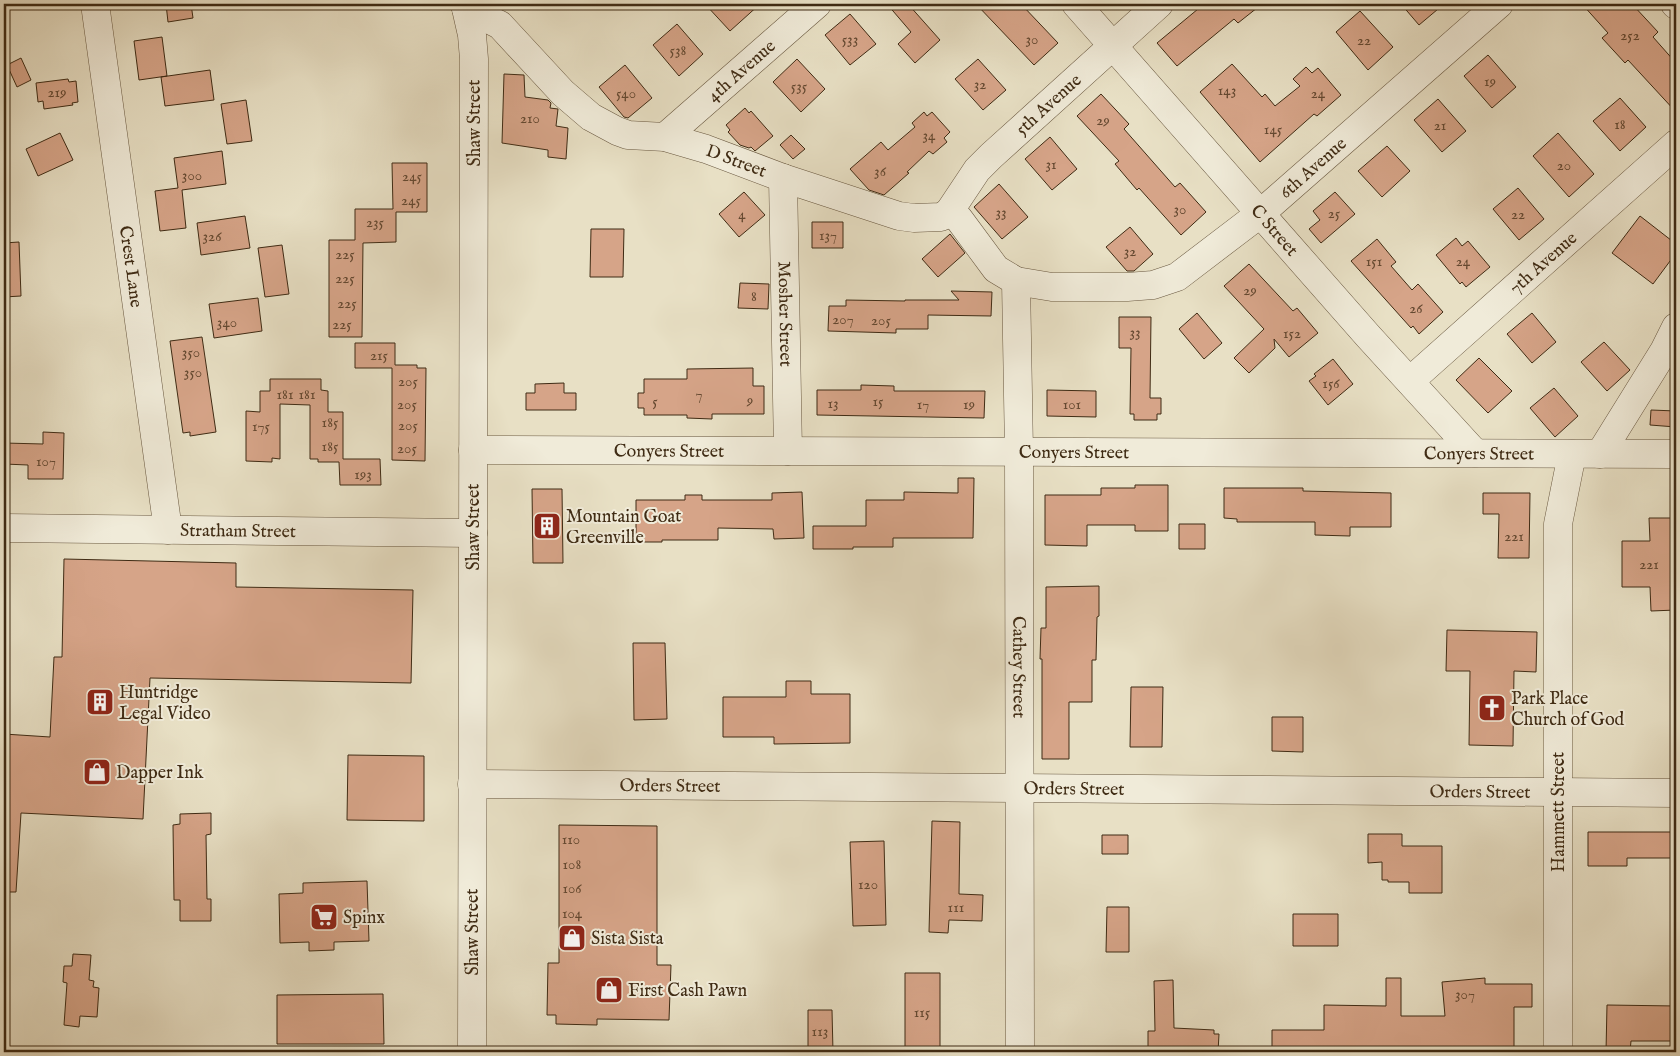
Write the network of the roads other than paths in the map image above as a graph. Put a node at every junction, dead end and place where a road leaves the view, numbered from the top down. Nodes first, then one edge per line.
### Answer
1 (95, 4) edge
2 (817, 4) edge
3 (1076, 4) edge
4 (1159, 4) edge
5 (1499, 4) edge
6 (467, 5) edge
7 (1112, 45) junction
8 (666, 137) junction
9 (1676, 144) edge
10 (783, 178) junction
11 (949, 212) junction
12 (1261, 213) junction
13 (1016, 281) junction
14 (1676, 327) edge
15 (1410, 381) junction
16 (473, 450) junction
17 (788, 451) junction
18 (1019, 452) junction
19 (1476, 453) junction
20 (1572, 454) junction
21 (1600, 454) junction
22 (1676, 454) edge
23 (4, 528) edge
24 (168, 530) junction
25 (473, 533) junction
26 (472, 784) junction
27 (1019, 788) junction
28 (1558, 792) junction
29 (1676, 792) edge
30 (472, 1052) edge
31 (1020, 1052) edge
32 (1558, 1052) edge

1 - 24 street, Crest Lane
2 - 8 street, 4th Avenue
3 - 7 street, C Street
4 - 7 street, 5th Avenue
5 - 12 street, 6th Avenue
6 - 8 street, D Street
6 - 16 street, Shaw Street
7 - 11 street, 5th Avenue
7 - 12 street, C Street
8 - 10 street, D Street
9 - 15 street, 7th Avenue
10 - 11 street, D Street
10 - 17 street, Mosher Street
11 - 13 street
12 - 13 street, 6th Avenue
12 - 15 street, C Street
13 - 18 street, Cathey Street
14 - 21 street
15 - 19 street, C Street
16 - 17 street, Conyers Street
16 - 25 street, Shaw Street
17 - 18 street, Conyers Street
18 - 19 street, Conyers Street
18 - 27 street, Cathey Street
19 - 20 street, Conyers Street
20 - 21 street, Conyers Street
20 - 28 street, Hammett Street
21 - 22 street, Conyers Street
23 - 24 street, Stratham Street
24 - 25 street, Stratham Street
25 - 26 street, Shaw Street
26 - 27 street, Orders Street
26 - 30 street, Shaw Street
27 - 28 street, Orders Street
27 - 31 street, Cathey Street
28 - 29 street, Orders Street
28 - 32 street, Hammett Street

